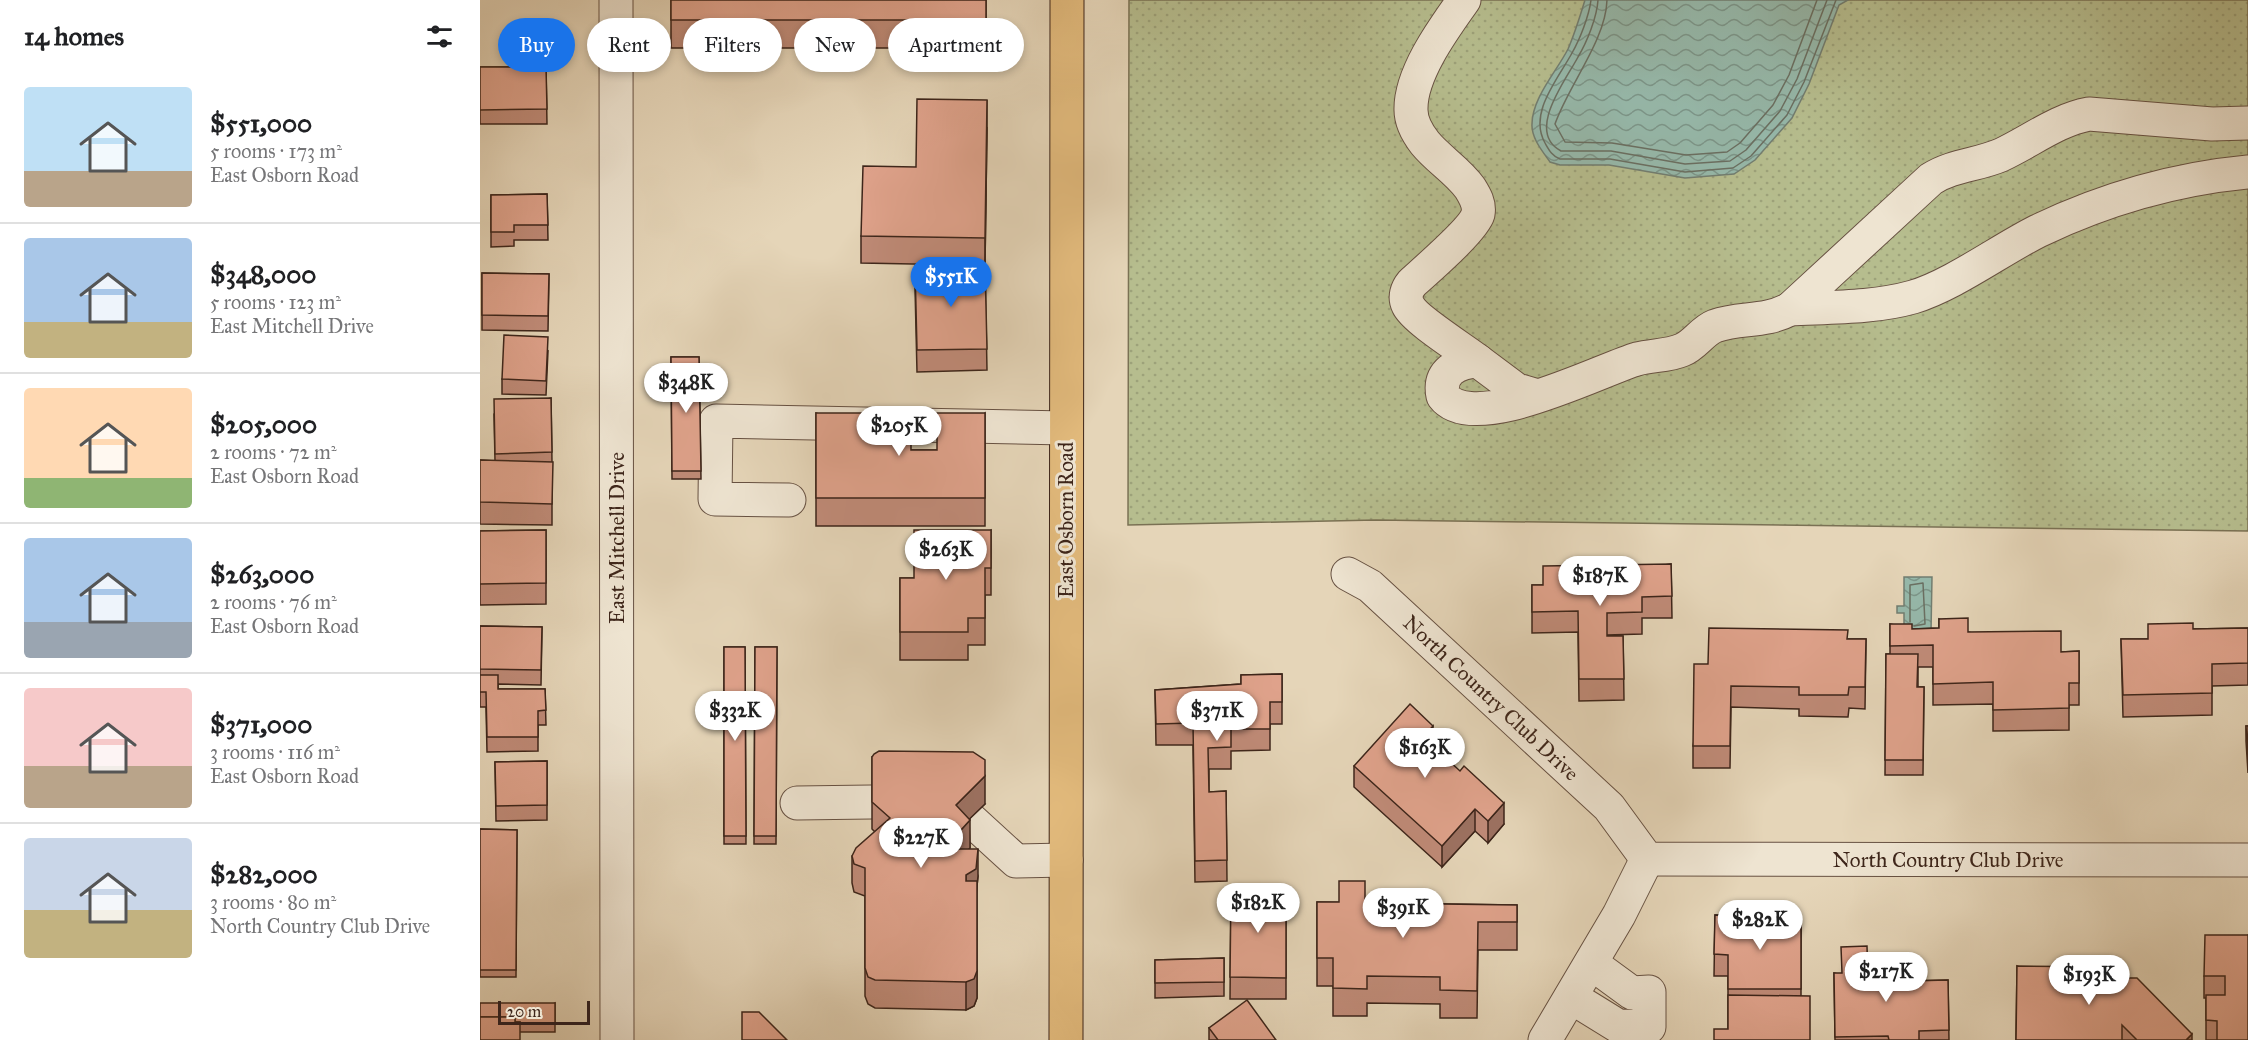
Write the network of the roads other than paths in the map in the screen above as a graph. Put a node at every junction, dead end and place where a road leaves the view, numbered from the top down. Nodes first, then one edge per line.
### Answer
1 (616, 0) edge
2 (1067, 0) edge
3 (1464, 0) edge
4 (2248, 123) edge
5 (2248, 172) edge
6 (1790, 309) junction
7 (1478, 361) junction
8 (1538, 396) junction
9 (1066, 428) junction
10 (789, 500) dead end
11 (1348, 574) dead end
12 (871, 802) edge
13 (797, 803) dead end
14 (970, 819) edge
15 (1647, 859) junction
16 (1066, 860) junction
17 (2248, 860) edge
18 (1592, 963) junction
19 (1571, 997) junction
20 (617, 1040) edge
21 (1066, 1040) edge
22 (1545, 1040) edge

1 - 20 street, East Mitchell Drive
2 - 9 main road, East Osborn Road
3 - 7 street
4 - 6 street
5 - 6 street
6 - 8 street
7 - 8 street
7 - 8 street
9 - 10 street
9 - 16 main road, East Osborn Road
11 - 15 street, North Country Club Drive
12 - 13 street
14 - 16 street
15 - 17 street, North Country Club Drive
15 - 18 street
16 - 21 main road, East Osborn Road
18 - 19 street
18 - 19 street
19 - 22 street

